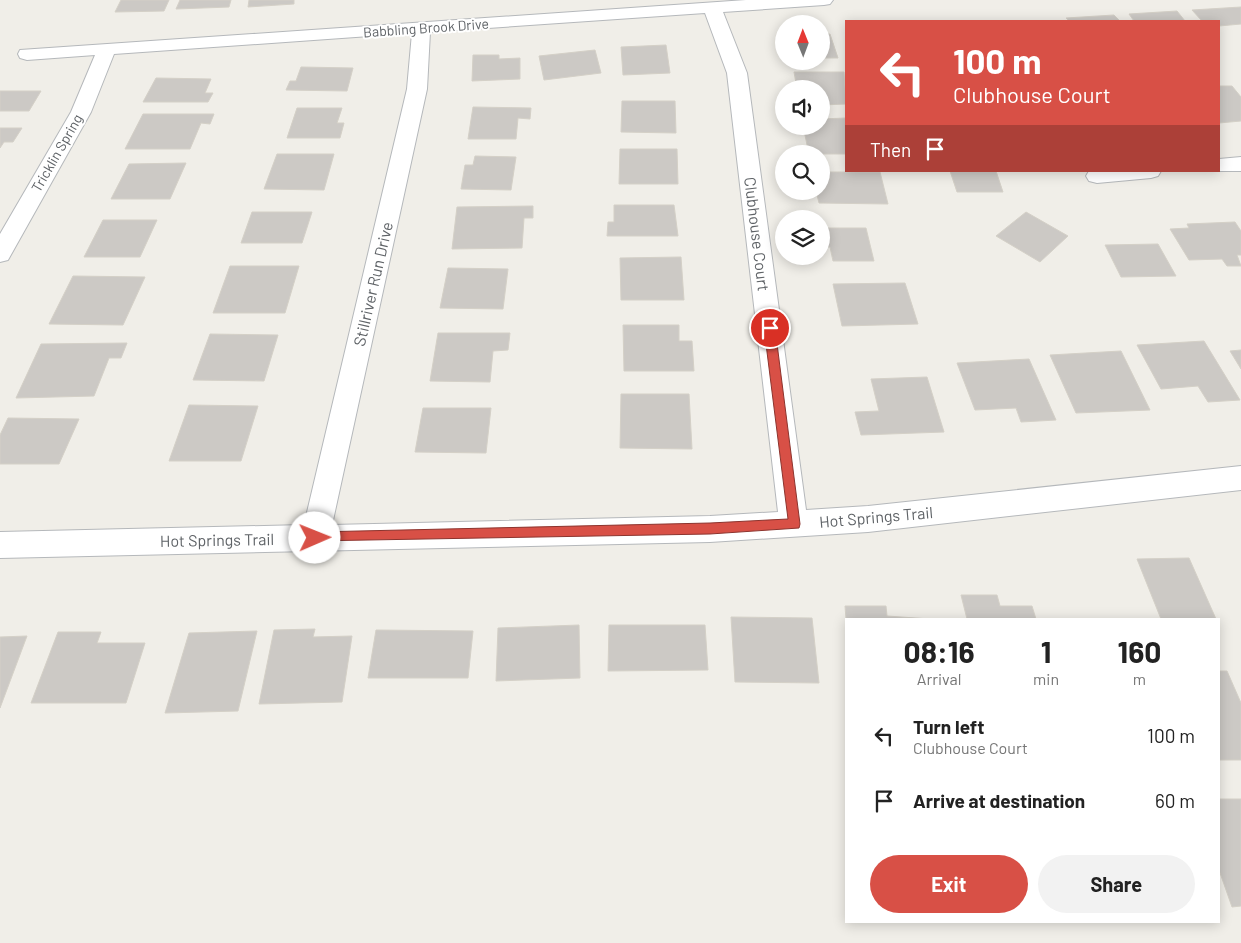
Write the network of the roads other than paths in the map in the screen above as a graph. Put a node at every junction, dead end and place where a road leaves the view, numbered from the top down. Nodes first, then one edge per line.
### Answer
1 (824, 0) edge
2 (712, 7) junction
3 (421, 28) junction
4 (107, 49) junction
5 (27, 54) dead end
6 (1241, 164) edge
7 (1220, 166) edge
8 (1140, 172) edge
9 (1097, 176) dead end
10 (0, 254) edge
11 (1241, 478) edge
12 (794, 524) junction
13 (315, 538) junction
14 (0, 545) edge

1 - 2 street, Babbling Brook Drive
2 - 3 street, Babbling Brook Drive
2 - 12 street, Clubhouse Court
3 - 4 street, Babbling Brook Drive
3 - 13 street, Stillriver Run Drive
4 - 5 street, Babbling Brook Drive
4 - 10 street, Tricklin Spring
6 - 7 street
8 - 9 street
11 - 12 street, Hot Springs Trail
12 - 13 street, Hot Springs Trail
13 - 14 street, Hot Springs Trail

